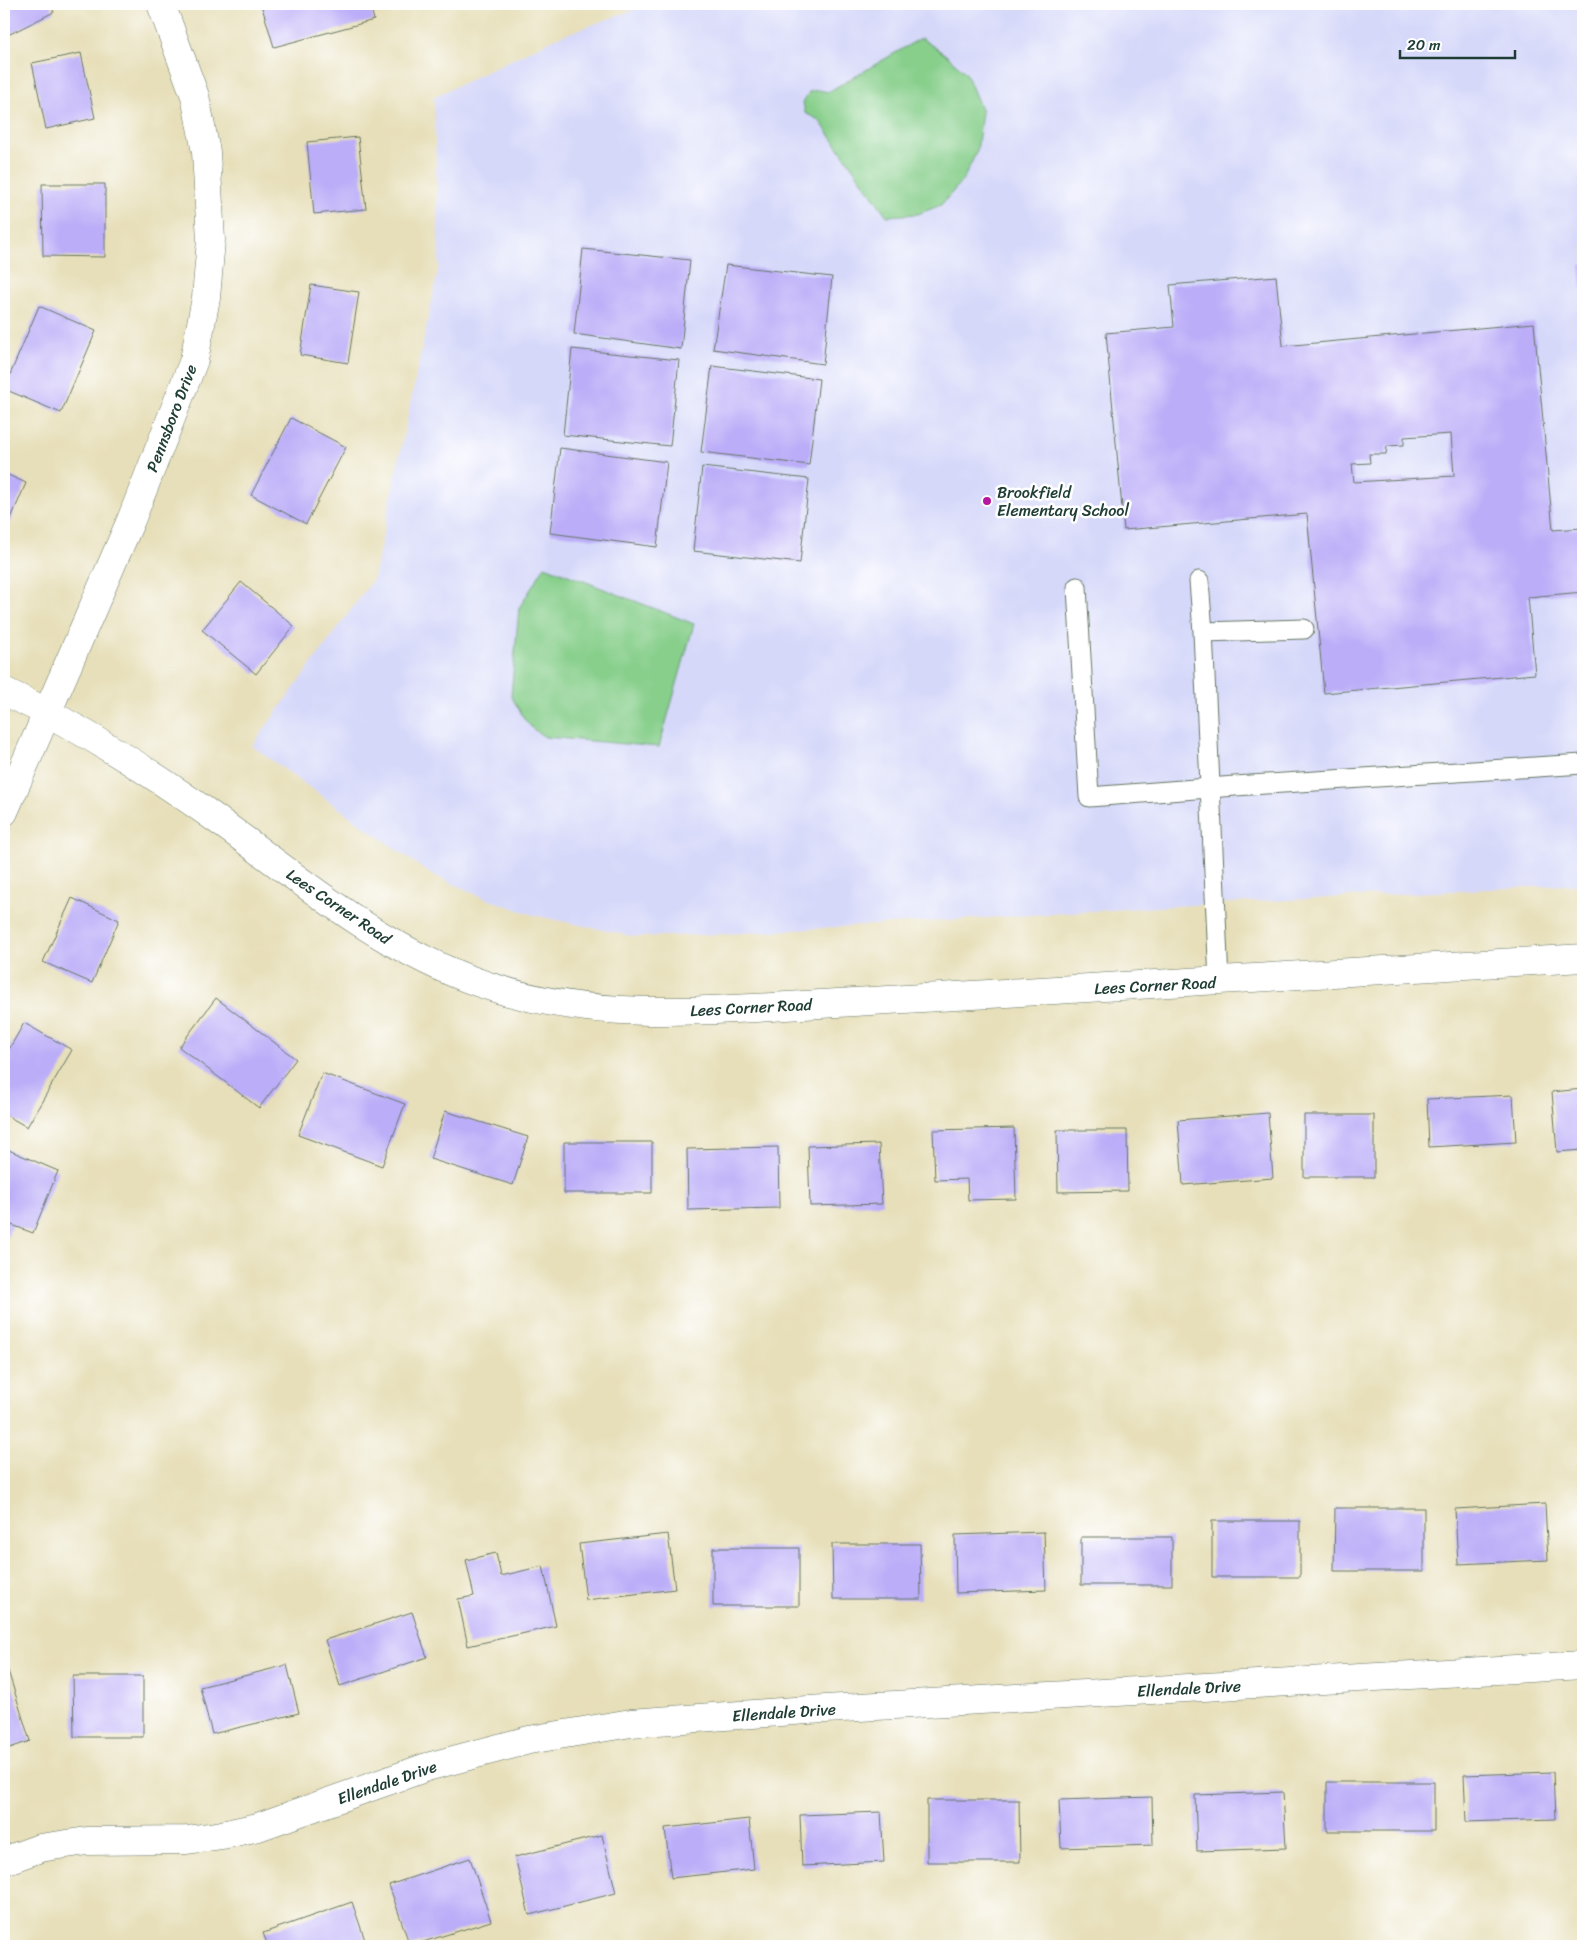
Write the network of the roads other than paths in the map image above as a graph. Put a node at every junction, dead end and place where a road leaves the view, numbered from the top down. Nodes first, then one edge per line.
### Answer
1 (161, 4) edge
2 (1199, 581) dead end
3 (1077, 587) dead end
4 (1304, 629) dead end
5 (1203, 632) junction
6 (4, 692) edge
7 (46, 713) junction
8 (1583, 764) edge
9 (1209, 788) junction
10 (4, 812) edge
11 (1583, 958) edge
12 (1219, 981) junction
13 (1583, 1665) edge
14 (4, 1861) edge

1 - 7 street, Pennsboro Drive
2 - 5 lane
3 - 9 lane
4 - 5 lane
5 - 9 lane
6 - 7 street, Lees Corner Road
7 - 10 street, Pennsboro Drive
7 - 12 street, Lees Corner Road
8 - 9 lane
9 - 12 lane
11 - 12 street, Lees Corner Road
13 - 14 street, Ellendale Drive

